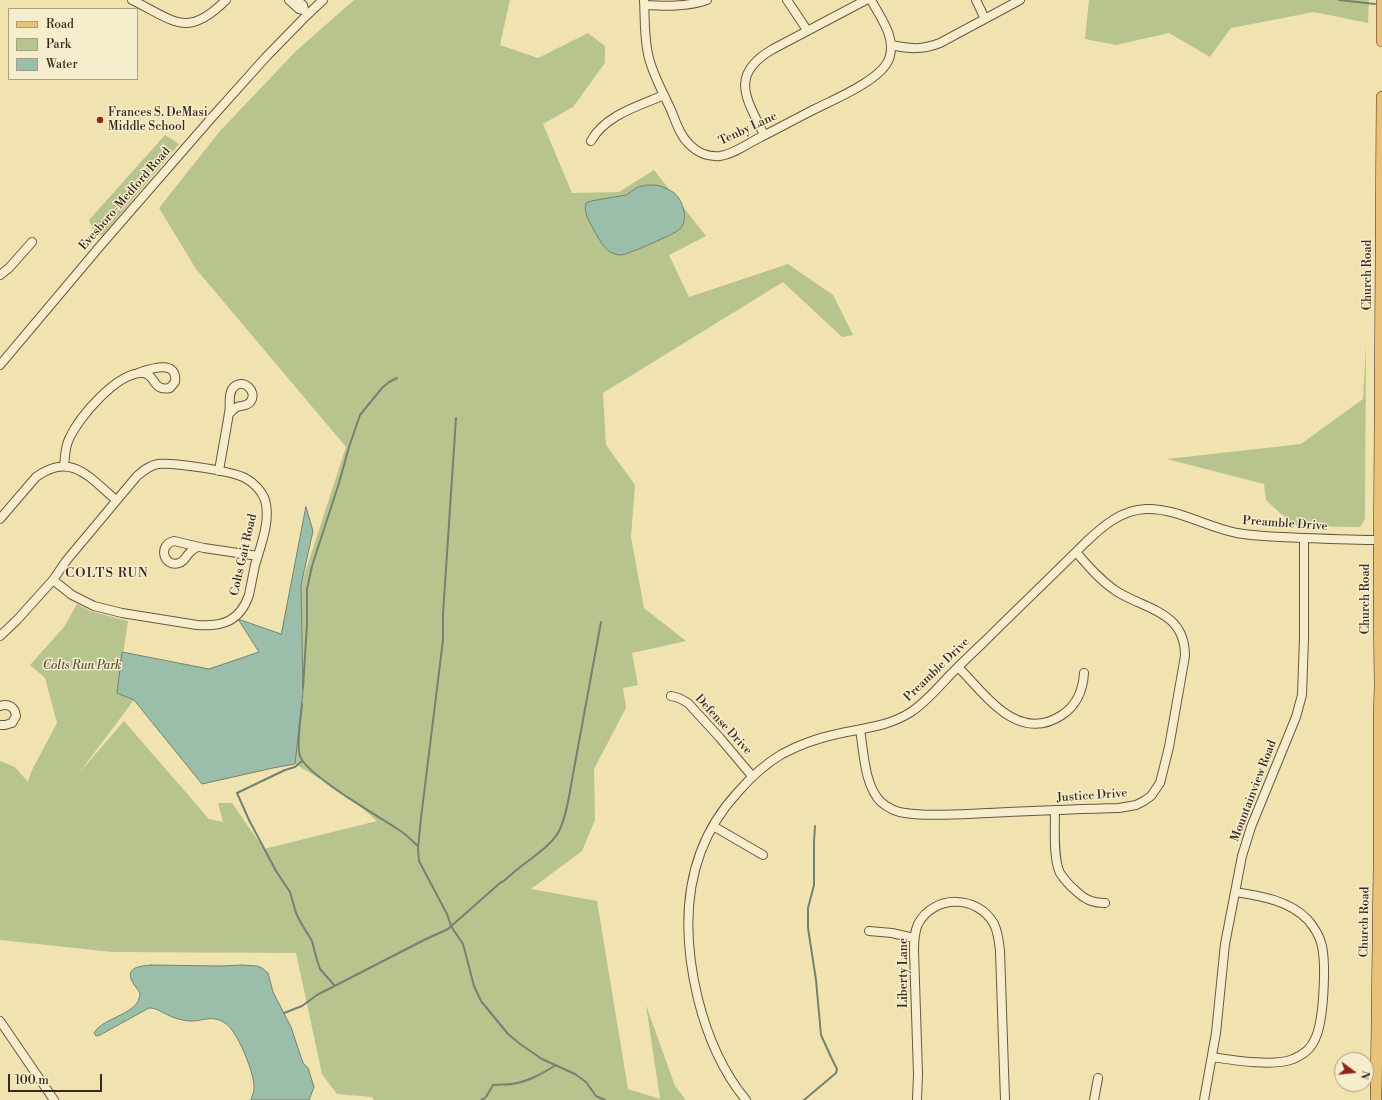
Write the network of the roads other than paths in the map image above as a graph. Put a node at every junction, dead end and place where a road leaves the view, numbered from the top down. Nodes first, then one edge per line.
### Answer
1 (132, 0) edge
2 (226, 0) edge
3 (289, 0) edge
4 (298, 0) edge
5 (324, 0) edge
6 (706, 0) edge
7 (787, 0) edge
8 (866, 0) edge
9 (871, 0) edge
10 (976, 0) edge
11 (1020, 0) edge
12 (1382, 0) edge
13 (644, 3) edge
14 (306, 12) junction
15 (985, 19) junction
16 (807, 30) junction
17 (1382, 41) edge
18 (891, 45) junction
19 (664, 95) junction
20 (1382, 97) edge
21 (764, 136) junction
22 (591, 142) dead end
23 (32, 242) dead end
24 (0, 275) edge
25 (0, 365) edge
26 (138, 373) dead end
27 (230, 413) dead end
28 (64, 466) junction
29 (219, 471) junction
30 (116, 500) junction
31 (0, 519) edge
32 (1304, 538) junction
33 (1380, 540) junction
34 (198, 547) dead end
35 (1076, 552) junction
36 (258, 556) junction
37 (53, 580) junction
38 (0, 636) edge
39 (958, 667) junction
40 (1084, 673) dead end
41 (670, 696) dead end
42 (0, 706) edge
43 (0, 725) edge
44 (860, 730) junction
45 (752, 776) junction
46 (1055, 810) junction
47 (713, 826) junction
48 (763, 855) dead end
49 (1380, 891) edge
50 (1235, 892) junction
51 (1105, 903) dead end
52 (869, 931) dead end
53 (914, 938) junction
54 (0, 1021) edge
55 (1212, 1057) junction
56 (1098, 1078) dead end
57 (54, 1100) edge
58 (746, 1100) edge
59 (917, 1100) edge
60 (1005, 1100) edge
61 (1094, 1100) edge
62 (1204, 1100) edge
63 (1376, 1100) edge

1 - 2 street
3 - 14 street
4 - 14 street
5 - 14 street, Evesboro-Medford Road
6 - 13 street
7 - 16 street
8 - 16 street
9 - 18 street
10 - 15 street
11 - 15 street
12 - 17 main road
13 - 19 street, Tenby Lane
14 - 25 street, Evesboro-Medford Road
15 - 18 street
16 - 21 street
18 - 21 street, Tenby Lane
19 - 21 street, Tenby Lane
19 - 22 street
20 - 33 main road, Church Road
23 - 24 street
26 - 28 street
27 - 29 street
28 - 30 street
28 - 31 street
29 - 30 street, Colts Gait Road
29 - 36 street, Colts Gait Road
30 - 37 street, Colts Gait Road
32 - 33 street, Preamble Drive
32 - 35 street, Preamble Drive
32 - 50 street, Mountainview Road
33 - 49 main road, Church Road
34 - 36 street
35 - 39 street, Preamble Drive
35 - 46 street, Justice Drive
36 - 37 street, Colts Gait Road
37 - 38 street, Colts Gait Road
39 - 40 street
39 - 44 street, Preamble Drive
41 - 45 street, Defense Drive
42 - 43 street
44 - 45 street, Preamble Drive
44 - 46 street, Justice Drive
45 - 47 street, Preamble Drive
46 - 51 street
47 - 48 street
47 - 58 street, Preamble Drive
49 - 63 main road, Church Road
50 - 55 street, Mountainview Road
50 - 55 street
52 - 53 street
53 - 59 street, Liberty Lane
53 - 60 street, Liberty Lane
54 - 57 street
55 - 62 street, Mountainview Road
56 - 61 street

